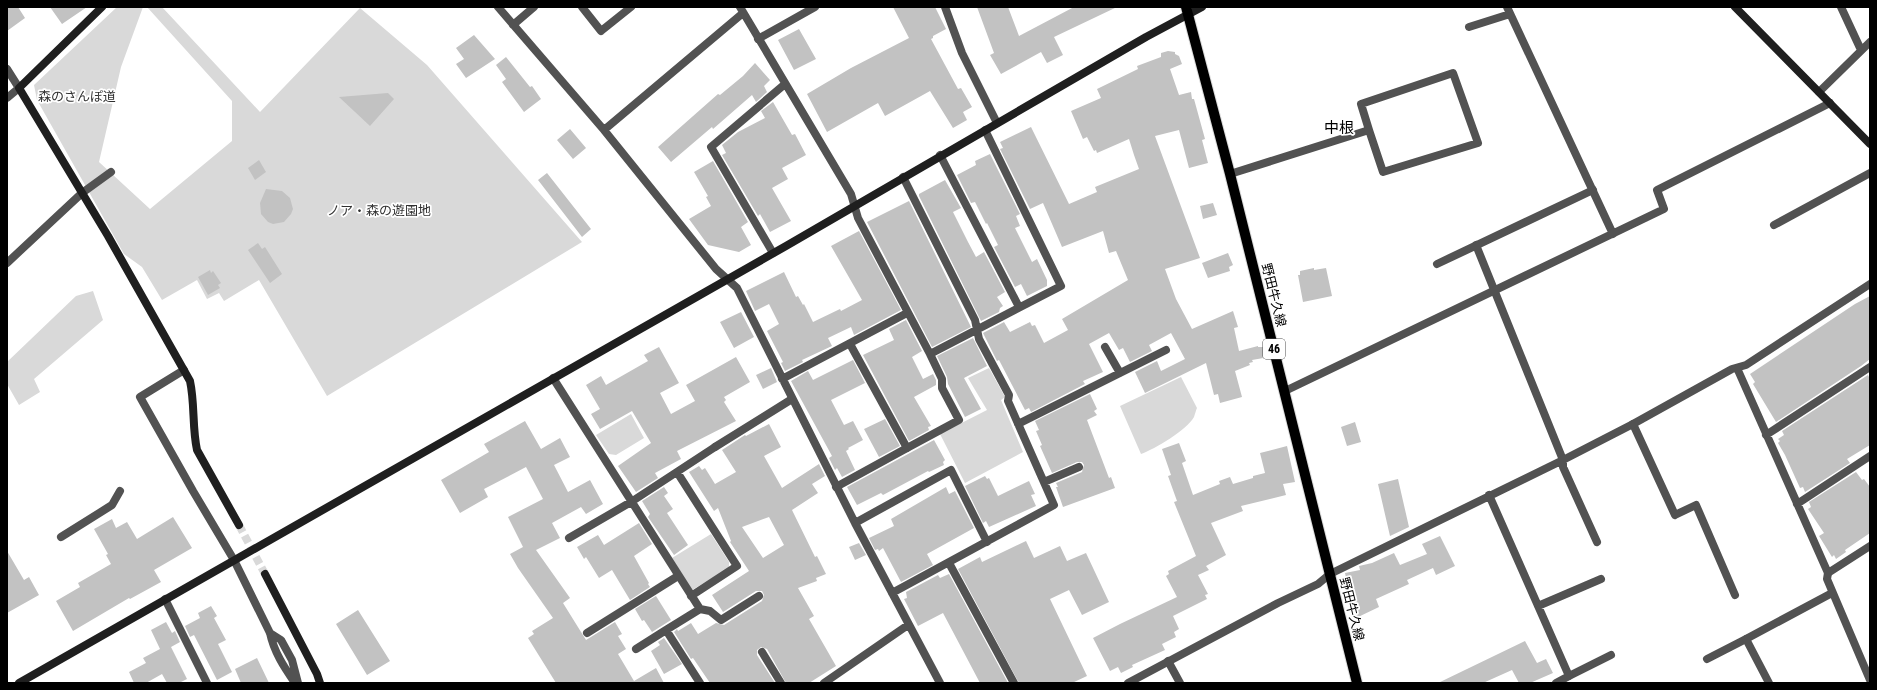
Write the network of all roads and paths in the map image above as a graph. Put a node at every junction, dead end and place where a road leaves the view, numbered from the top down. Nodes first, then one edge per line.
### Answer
1 (102, 7) edge
2 (498, 7) edge
3 (534, 7) edge
4 (582, 7) edge
5 (631, 7) edge
6 (815, 7) edge
7 (945, 7) edge
8 (1202, 7) edge
9 (1735, 7) edge
10 (1841, 7) edge
11 (742, 10) edge
12 (1508, 10) edge
13 (1187, 11) edge
14 (513, 25) junction
15 (1469, 27) dead end
16 (758, 39) junction
17 (1870, 42) edge
18 (1861, 50) junction
19 (7, 69) edge
20 (785, 84) junction
21 (19, 88) junction
22 (1819, 92) junction
23 (7, 98) edge
24 (1830, 103) junction
25 (997, 122) junction
26 (604, 130) junction
27 (985, 130) junction
28 (1369, 130) junction
29 (1870, 144) edge
30 (940, 155) junction
31 (110, 172) dead end
32 (1870, 173) edge
33 (1230, 174) junction
34 (903, 177) junction
35 (1593, 190) junction
36 (82, 193) junction
37 (854, 206) junction
38 (1774, 225) dead end
39 (1613, 234) junction
40 (1476, 245) junction
41 (773, 253) junction
42 (7, 263) edge
43 (1437, 264) dead end
44 (729, 279) junction
45 (1870, 284) edge
46 (1495, 291) junction
47 (1019, 306) junction
48 (907, 313) junction
49 (978, 330) junction
50 (850, 344) junction
51 (1105, 347) dead end
52 (1166, 350) dead end
53 (930, 354) junction
54 (1870, 367) edge
55 (1737, 368) junction
56 (184, 370) junction
57 (1120, 373) junction
58 (553, 378) junction
59 (782, 379) junction
60 (1285, 391) junction
61 (792, 399) junction
62 (1018, 424) junction
63 (1634, 424) junction
64 (1766, 435) junction
65 (907, 448) junction
66 (1870, 456) edge
67 (1563, 460) junction
68 (1079, 467) dead end
69 (677, 472) junction
70 (1044, 482) junction
71 (836, 487) junction
72 (120, 491) dead end
73 (1489, 495) junction
74 (632, 502) junction
75 (1797, 504) junction
76 (854, 523) junction
77 (239, 526) tunnel mouth
78 (61, 537) dead end
79 (569, 538) dead end
80 (987, 542) junction
81 (1596, 542) dead end
82 (1870, 546) edge
83 (234, 560) junction
84 (949, 563) junction
85 (1828, 573) junction
86 (265, 574) tunnel mouth
87 (1330, 574) junction
88 (678, 576) junction
89 (1601, 579) dead end
90 (892, 593) junction
91 (1832, 593) junction
92 (1735, 595) dead end
93 (691, 596) junction
94 (759, 596) dead end
95 (165, 599) junction
96 (1538, 606) junction
97 (700, 609) junction
98 (908, 625) junction
99 (666, 630) junction
100 (270, 633) junction
101 (588, 633) dead end
102 (1746, 639) junction
103 (636, 649) dead end
104 (762, 652) dead end
105 (1611, 656) dead end
106 (1707, 659) dead end
107 (1168, 661) junction
108 (1569, 676) junction
109 (1870, 680) edge
110 (19, 683) edge
111 (207, 683) edge
112 (295, 683) edge
113 (298, 683) edge
114 (320, 683) edge
115 (700, 683) edge
116 (781, 683) edge
117 (824, 683) edge
118 (940, 683) edge
119 (1014, 683) edge
120 (1128, 683) edge
121 (1180, 683) edge
122 (1358, 683) edge
123 (1556, 683) edge
124 (1769, 683) edge

1 - 21 street
2 - 14 street
3 - 14 street
4 - 5 street
6 - 16 street
7 - 25 street
8 - 13 street
9 - 22 street
10 - 18 street
11 - 16 street
11 - 26 street
12 - 15 street
12 - 35 street
13 - 25 street
13 - 33 main road, 野田牛久線 / 46
14 - 26 street
16 - 20 street
17 - 18 street
18 - 22 street
19 - 21 street
20 - 37 street
20 - 41 street
21 - 23 street
21 - 36 street
22 - 24 street
24 - 29 street
24 - 39 street
25 - 27 street
26 - 44 street
27 - 30 street
27 - 47 street
28 - 28 street
28 - 33 street
30 - 34 street
30 - 47 street
31 - 36 street
32 - 38 street
33 - 60 main road, 野田牛久線 / 46
34 - 37 street
34 - 49 street
35 - 39 street
35 - 40 street
36 - 42 street
36 - 56 street
37 - 41 street
37 - 48 street
39 - 46 street
40 - 43 street
40 - 46 street
41 - 44 street
44 - 58 street
44 - 59 street
45 - 55 street
46 - 60 street
46 - 67 street
47 - 49 street
48 - 50 street
48 - 53 street
49 - 53 street
49 - 62 street
50 - 59 street
50 - 65 street
51 - 57 street
52 - 57 street
53 - 65 street
54 - 64 street
55 - 63 street
55 - 64 street
56 - 77 street
56 - 83 street
57 - 62 street
58 - 74 street
58 - 83 street
59 - 61 street
60 - 87 main road, 野田牛久線 / 46
61 - 69 street
61 - 71 street
62 - 70 street
63 - 67 street
63 - 92 street
64 - 75 street
65 - 71 street
66 - 75 street
67 - 73 street
67 - 81 street
68 - 70 street
69 - 74 street
69 - 93 street
70 - 80 street
71 - 76 street
72 - 78 street
73 - 87 street
73 - 96 street
74 - 79 street
74 - 88 street
75 - 85 street
76 - 80 street
76 - 90 street
80 - 84 street
82 - 85 street
83 - 95 street
83 - 100 street
84 - 90 street
84 - 119 street
85 - 91 street
86 - 114 street
87 - 107 street
87 - 122 main road, 野田牛久線 / 46
88 - 93 street
88 - 101 street
89 - 96 street
90 - 98 street
91 - 102 street
91 - 109 street
93 - 97 street
94 - 97 street
95 - 110 street
95 - 111 street
96 - 108 street
97 - 99 street
98 - 117 street
98 - 118 street
99 - 103 street
99 - 115 street
100 - 112 street
100 - 113 street
102 - 106 street
102 - 124 street
104 - 116 street
105 - 108 street
107 - 120 street
107 - 121 street
108 - 123 street

